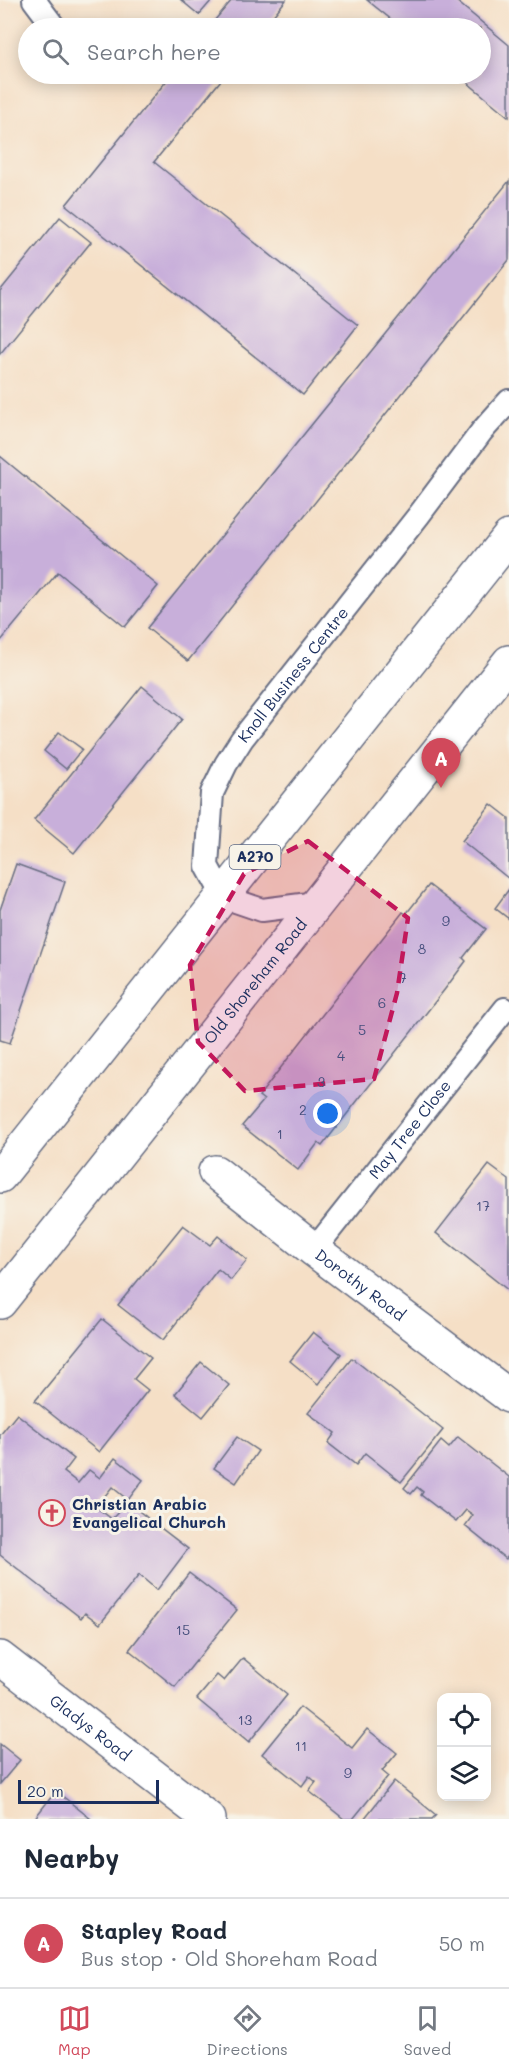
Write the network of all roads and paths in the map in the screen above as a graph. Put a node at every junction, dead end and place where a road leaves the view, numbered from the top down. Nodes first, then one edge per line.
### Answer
1 (34, 0) edge
2 (48, 18) edge
3 (509, 401) edge
4 (509, 537) edge
5 (509, 662) edge
6 (224, 897) junction
7 (317, 903) junction
8 (505, 1009) dead end
9 (215, 1172) dead end
10 (0, 1176) edge
11 (314, 1250) junction
12 (0, 1302) edge
13 (509, 1396) edge
14 (0, 1658) edge
15 (209, 1819) edge

1 - 2 lane
3 - 6 lane, Knoll Business Centre
4 - 6 main road, A270
5 - 7 main road, Old Shoreham Road
6 - 7 lane
6 - 10 main road, A270
7 - 12 main road, Old Shoreham Road
8 - 11 lane, May Tree Close
9 - 11 main road, Dorothy Road
11 - 13 main road, Dorothy Road
14 - 15 main road, Gladys Road

